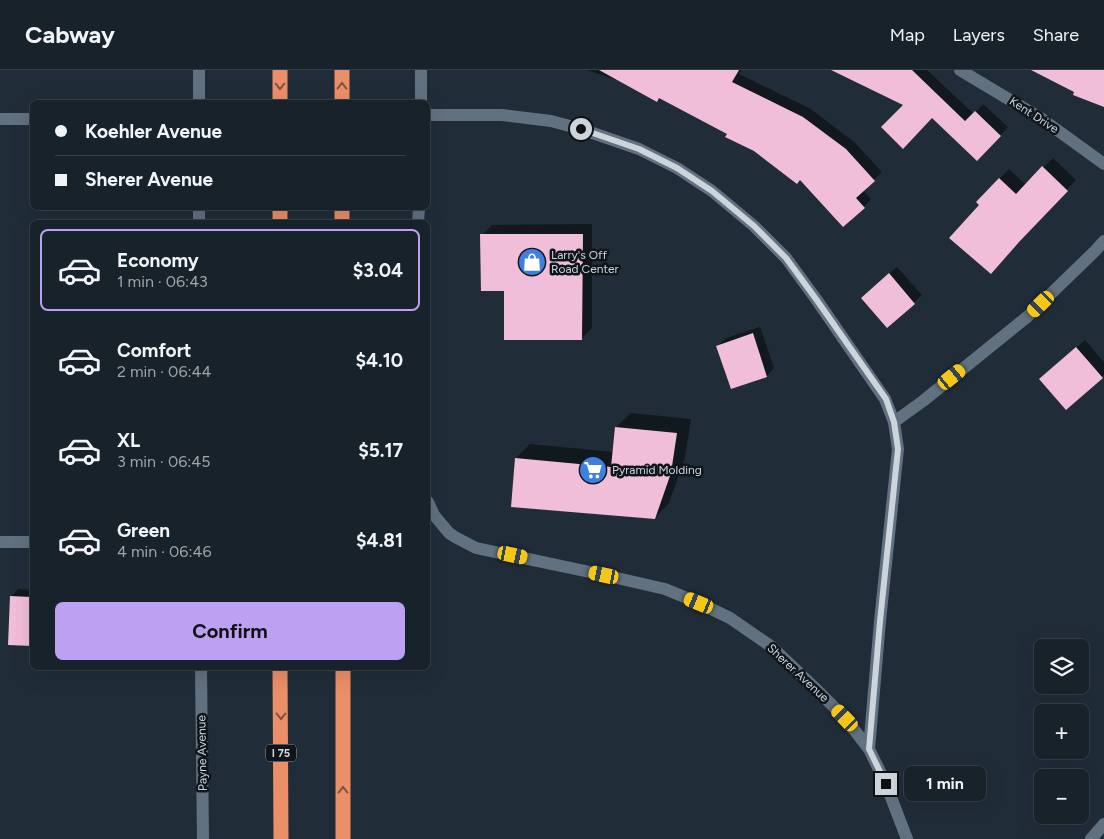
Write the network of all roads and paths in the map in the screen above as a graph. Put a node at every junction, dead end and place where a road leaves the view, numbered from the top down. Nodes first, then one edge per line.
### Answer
1 (199, 70) edge
2 (280, 70) edge
3 (342, 70) edge
4 (421, 70) edge
5 (960, 70) edge
6 (199, 100) edge
7 (280, 100) edge
8 (342, 100) edge
9 (421, 100) edge
10 (430, 115) edge
11 (0, 119) edge
12 (30, 119) edge
13 (1104, 164) edge
14 (1104, 241) edge
15 (894, 422) junction
16 (430, 506) edge
17 (0, 542) edge
18 (30, 542) edge
19 (201, 670) edge
20 (280, 670) edge
21 (343, 670) edge
22 (869, 749) junction
23 (1104, 824) edge
24 (203, 839) edge
25 (281, 839) edge
26 (343, 839) edge
27 (907, 839) edge
28 (1091, 839) edge

1 - 6 street
2 -> 7 highway
8 -> 3 highway
4 - 9 street
5 - 13 street, Kent Drive
10 - 15 street
11 - 12 street
14 - 15 street
15 - 22 street
16 - 22 street, Sherer Avenue
17 - 18 street
19 - 24 street, Payne Avenue
20 -> 25 highway, I 75
26 -> 21 highway
22 - 27 street, Sherer Avenue
23 - 28 street

